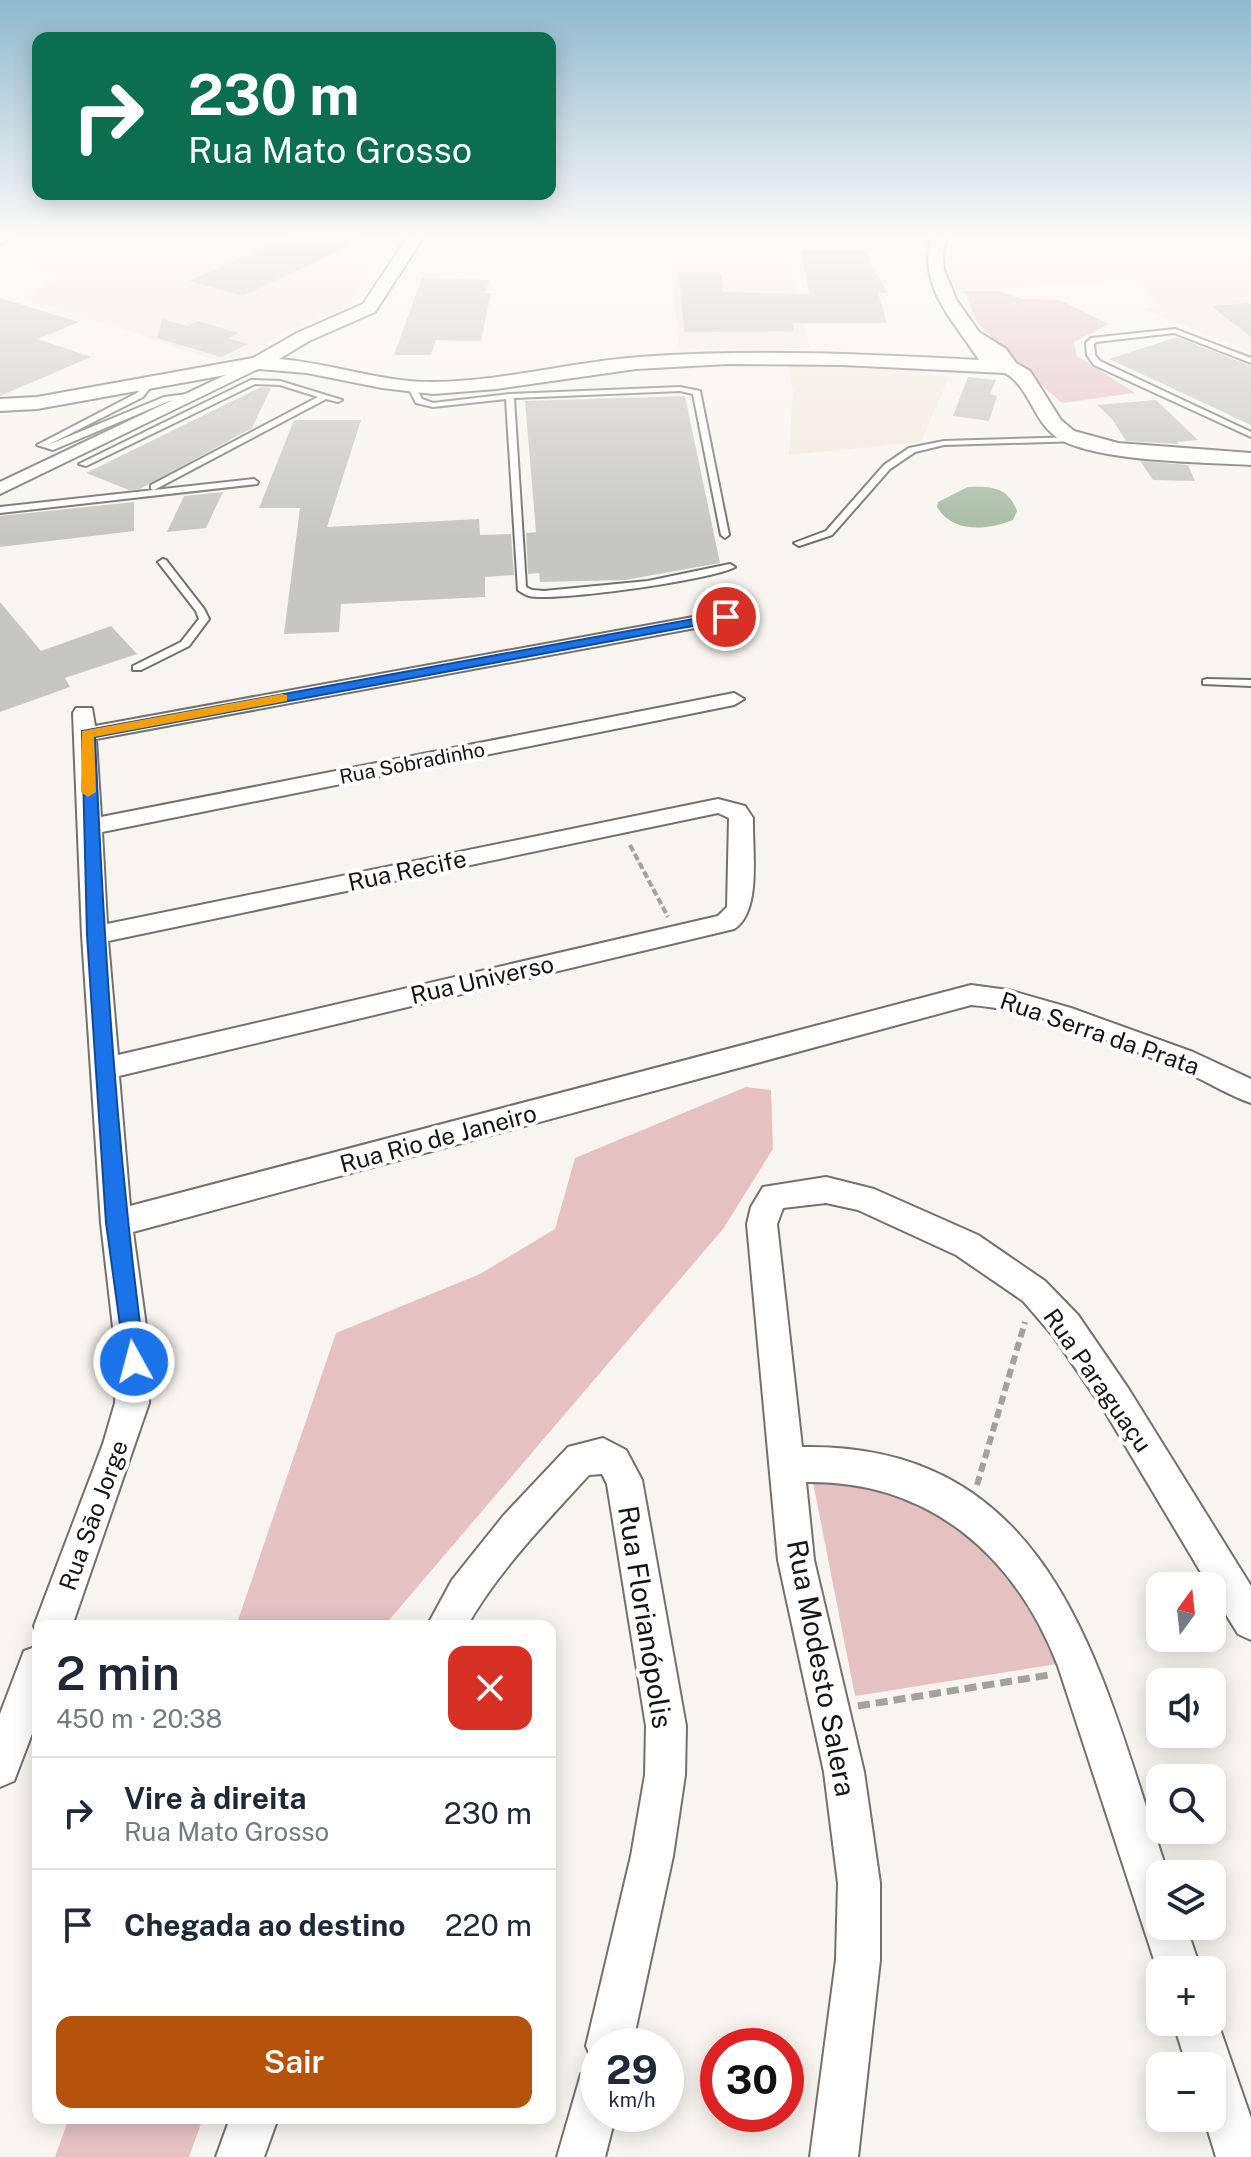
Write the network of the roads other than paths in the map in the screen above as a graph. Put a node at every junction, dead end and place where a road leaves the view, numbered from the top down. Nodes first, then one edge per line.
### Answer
1 (306, 336) edge
2 (975, 336) edge
3 (1133, 336) edge
4 (1187, 336) edge
5 (1251, 361) edge
6 (1000, 366) junction
7 (267, 369) junction
8 (151, 381) junction
9 (412, 387) junction
10 (195, 395) junction
11 (325, 396) junction
12 (510, 396) junction
13 (338, 400) dead end
14 (0, 405) edge
15 (1251, 435) edge
16 (1077, 439) junction
17 (1251, 459) edge
18 (83, 464) dead end
19 (254, 482) dead end
20 (154, 487) dead end
21 (0, 489) edge
22 (0, 510) edge
23 (725, 535) dead end
24 (799, 543) dead end
25 (163, 562) dead end
26 (730, 567) dead end
27 (726, 617) dead end
28 (137, 668) dead end
29 (1207, 682) dead end
30 (1251, 683) edge
31 (734, 699) dead end
32 (718, 806) joint
33 (89, 827) junction
34 (95, 935) junction
35 (759, 1052) joint
36 (105, 1069) junction
37 (1251, 1092) edge
38 (787, 1193) joint
39 (116, 1223) junction
40 (787, 1465) junction
41 (55, 1620) edge
42 (449, 1620) edge
43 (1251, 1621) edge
44 (32, 1681) edge
45 (0, 1767) edge
46 (1146, 1872) edge
47 (613, 2028) edge
48 (1226, 2115) edge
49 (252, 2124) edge
50 (587, 2132) edge
51 (240, 2157) edge
52 (581, 2157) edge
53 (834, 2157) edge
54 (1240, 2157) edge

1 - 7 street
2 - 6 street
3 - 15 lane
4 - 5 lane
6 - 9 street
6 - 16 street
7 - 8 street
7 - 9 street
7 - 10 street
7 - 11 lane
7 - 18 lane
8 - 10 lane
8 - 14 street
9 - 12 lane
10 - 21 street
11 - 13 lane
11 - 20 lane
12 - 23 lane
12 - 26 lane
16 - 17 street
16 - 24 lane
19 - 22 lane
25 - 28 lane
27 - 33 street, Rua São Jorge
29 - 30 lane
31 - 33 street, Rua Sobradinho
32 - 34 street, Rua Recife
32 - 36 street, Rua Universo
33 - 34 street, Rua São Jorge
34 - 36 street, Rua São Jorge
35 - 37 street, Rua Serra da Prata
35 - 39 street, Rua Rio de Janeiro
36 - 39 street, Rua São Jorge
38 - 40 street, Rua Modesto Salera
38 - 43 street, Rua Paraguaçu
39 - 41 street, Rua São Jorge
40 - 46 street
40 - 53 street, Rua Modesto Salera
42 - 47 street, Rua Florianópolis
44 - 45 street
48 - 54 street
49 - 51 street
50 - 52 street

